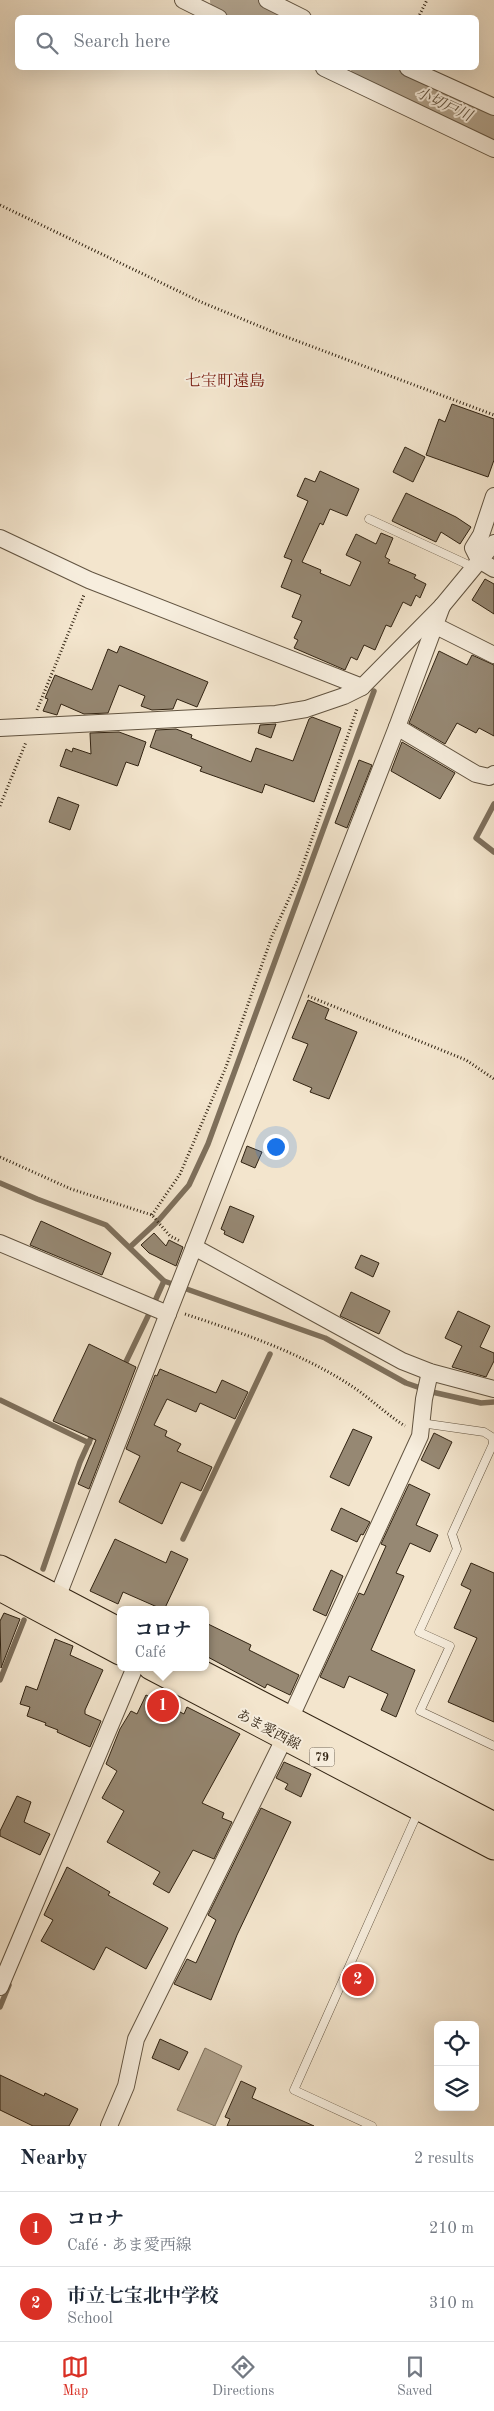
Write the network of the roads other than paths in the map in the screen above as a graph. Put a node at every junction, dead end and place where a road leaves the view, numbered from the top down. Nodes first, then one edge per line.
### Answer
1 (183, 0) edge
2 (267, 0) edge
3 (213, 15) edge
4 (297, 15) edge
5 (328, 70) edge
6 (412, 70) edge
7 (494, 107) edge
8 (494, 149) edge
9 (494, 496) edge
10 (369, 519) dead end
11 (0, 538) edge
12 (494, 543) edge
13 (476, 563) junction
14 (494, 569) edge
15 (442, 606) junction
16 (436, 626) junction
17 (494, 655) edge
18 (362, 687) junction
19 (397, 727) junction
20 (0, 728) edge
21 (494, 774) edge
22 (0, 1243) edge
23 (194, 1247) junction
24 (171, 1307) junction
25 (429, 1378) junction
26 (494, 1389) edge
27 (420, 1429) junction
28 (0, 1568) edge
29 (0, 1588) edge
30 (57, 1598) junction
31 (117, 1629) edge
32 (117, 1650) edge
33 (132, 1671) edge
34 (159, 1671) edge
35 (196, 1671) edge
36 (287, 1728) junction
37 (494, 1746) edge
38 (420, 1808) junction
39 (494, 1825) edge
40 (494, 1846) edge
41 (0, 1987) edge
42 (109, 2126) edge
43 (372, 2126) edge

1 - 3 street
2 - 4 street
5 - 8 street
6 - 7 street
9 - 13 street
10 - 13 lane
11 - 18 street
12 - 13 street
13 - 14 street
13 - 15 street
15 - 16 street
15 - 18 street
16 - 17 street
16 - 19 street
18 - 20 street
19 - 21 street
19 - 23 street
22 - 24 street
23 - 24 street
23 - 25 street
24 - 30 street
25 - 26 street
25 - 27 street
27 - 36 street
27 - 37 lane
28 - 30 main road
29 - 32 main road
30 - 31 main road
33 - 41 street
34 - 36 main road, あま愛西線 / 79
35 - 36 main road, あま愛西線 / 79
36 - 38 main road, あま愛西線 / 79
36 - 39 main road, あま愛西線 / 79
36 - 42 street
38 - 40 main road, あま愛西線 / 79
38 - 43 lane

